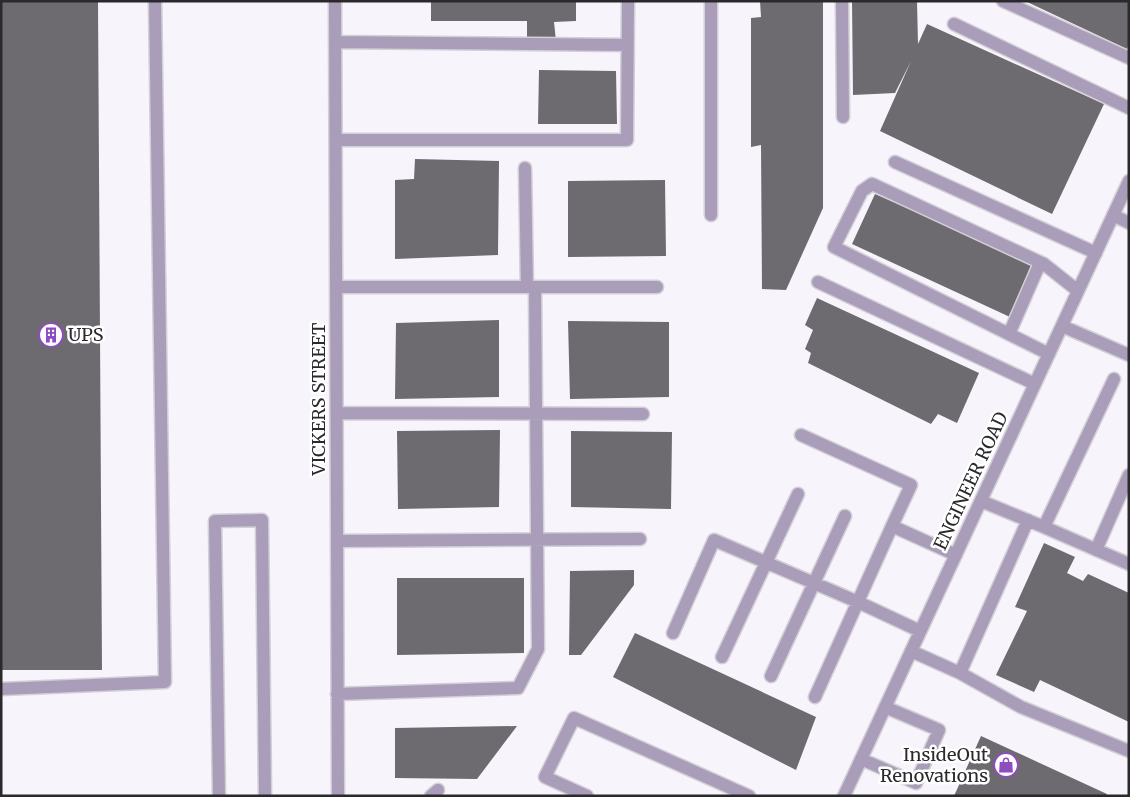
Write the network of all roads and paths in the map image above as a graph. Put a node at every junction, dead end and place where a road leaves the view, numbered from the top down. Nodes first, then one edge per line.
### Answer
1 (155, 1) edge
2 (335, 1) edge
3 (628, 1) edge
4 (711, 1) edge
5 (842, 1) edge
6 (1003, 1) edge
7 (954, 24) dead end
8 (336, 42) junction
9 (627, 45) junction
10 (1129, 58) edge
11 (1129, 108) edge
12 (843, 117) dead end
13 (336, 140) junction
14 (895, 162) dead end
15 (526, 168) dead end
16 (1129, 181) edge
17 (711, 215) dead end
18 (1113, 215) junction
19 (1129, 223) edge
20 (1096, 252) junction
21 (1040, 262) junction
22 (818, 282) dead end
23 (336, 287) junction
24 (531, 287) junction
25 (657, 287) dead end
26 (1078, 291) junction
27 (1062, 326) junction
28 (1009, 334) junction
29 (1049, 354) junction
30 (1129, 355) edge
31 (1114, 379) dead end
32 (1035, 384) junction
33 (337, 413) junction
34 (536, 414) junction
35 (643, 414) dead end
36 (801, 435) dead end
37 (1129, 475) edge
38 (798, 494) dead end
39 (981, 500) junction
40 (845, 516) dead end
41 (1028, 520) junction
42 (892, 526) junction
43 (1044, 527) junction
44 (640, 539) dead end
45 (537, 540) junction
46 (337, 541) junction
47 (1096, 550) junction
48 (956, 555) junction
49 (766, 563) junction
50 (1129, 564) edge
51 (814, 583) junction
52 (858, 602) junction
53 (920, 631) junction
54 (673, 633) dead end
55 (911, 651) junction
56 (722, 656) dead end
57 (960, 673) junction
58 (771, 676) dead end
59 (1, 689) edge
60 (337, 694) junction
61 (815, 697) dead end
62 (885, 707) junction
63 (1129, 751) edge
64 (861, 759) junction
65 (219, 796) edge
66 (265, 796) edge
67 (338, 796) edge
68 (587, 796) edge
69 (748, 796) edge
70 (844, 796) edge

1 - 59 street
2 - 8 street, VICKERS STREET
3 - 9 street
4 - 17 street
5 - 12 street
6 - 10 street
7 - 11 street
8 - 9 street
8 - 13 street, VICKERS STREET
9 - 13 street
13 - 23 street, VICKERS STREET
14 - 20 street
15 - 24 street
16 - 18 street, ENGINEER ROAD
18 - 19 street
18 - 20 street, ENGINEER ROAD
20 - 26 street, ENGINEER ROAD
21 - 26 street
21 - 28 street
21 - 28 street
22 - 32 street
23 - 24 street
23 - 33 street, VICKERS STREET
24 - 25 street
24 - 34 street
26 - 27 street, ENGINEER ROAD
27 - 29 street, ENGINEER ROAD
27 - 30 street
28 - 29 street
29 - 32 street, ENGINEER ROAD
31 - 43 street
32 - 39 street, ENGINEER ROAD
33 - 34 street
33 - 46 street, VICKERS STREET
34 - 35 street
34 - 45 street
36 - 42 street
37 - 47 street
38 - 49 street
39 - 41 street
39 - 48 street, ENGINEER ROAD
40 - 51 street
41 - 43 street
41 - 57 street
42 - 48 street
42 - 52 street
43 - 47 street
44 - 45 street
45 - 46 street
45 - 60 street
46 - 60 street, VICKERS STREET
47 - 50 street
48 - 53 street, ENGINEER ROAD
49 - 51 street
49 - 54 street
49 - 56 street
51 - 52 street
51 - 58 street
52 - 53 street
52 - 61 street
53 - 55 street, ENGINEER ROAD
55 - 57 street
55 - 62 street, ENGINEER ROAD
57 - 63 street
60 - 67 street, VICKERS STREET
62 - 64 street, ENGINEER ROAD
62 - 64 street
64 - 70 street, ENGINEER ROAD
65 - 66 street
68 - 69 street

